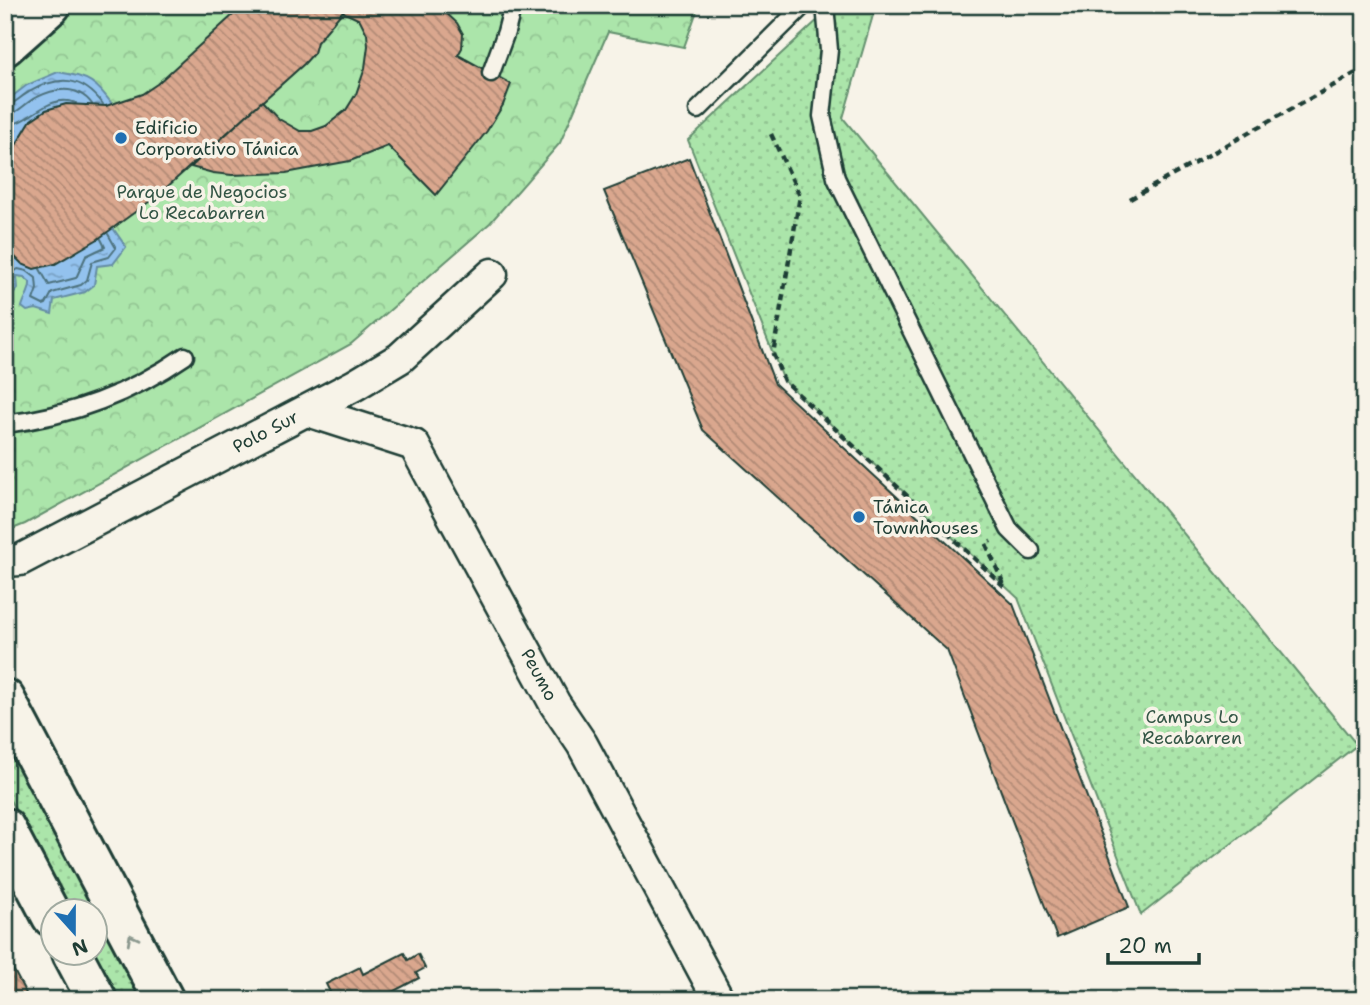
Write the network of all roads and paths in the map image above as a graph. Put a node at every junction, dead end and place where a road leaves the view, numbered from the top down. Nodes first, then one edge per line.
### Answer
1 (51, 5) edge
2 (513, 5) edge
3 (804, 5) edge
4 (825, 5) edge
5 (5, 46) edge
6 (1365, 71) edge
7 (491, 73) dead end
8 (698, 110) dead end
9 (771, 134) dead end
10 (1130, 199) dead end
11 (492, 274) dead end
12 (185, 356) dead end
13 (308, 411) junction
14 (5, 424) edge
15 (1009, 529) junction
16 (1031, 551) dead end
17 (10, 566) edge
18 (8, 711) edge
19 (5, 828) edge
20 (42, 897) edge
21 (79, 967) edge
22 (97, 1000) edge
23 (164, 1000) edge
24 (719, 1000) edge

1 - 5 street
2 - 7 lane
3 - 8 lane
4 - 15 lane
6 - 10 path
9 - 15 path
11 - 13 street, Polo Sur
12 - 14 lane
13 - 17 street, Polo Sur
13 - 24 street, Peumo
15 - 16 lane
23 -> 18 street
19 - 20 street
21 - 22 street

